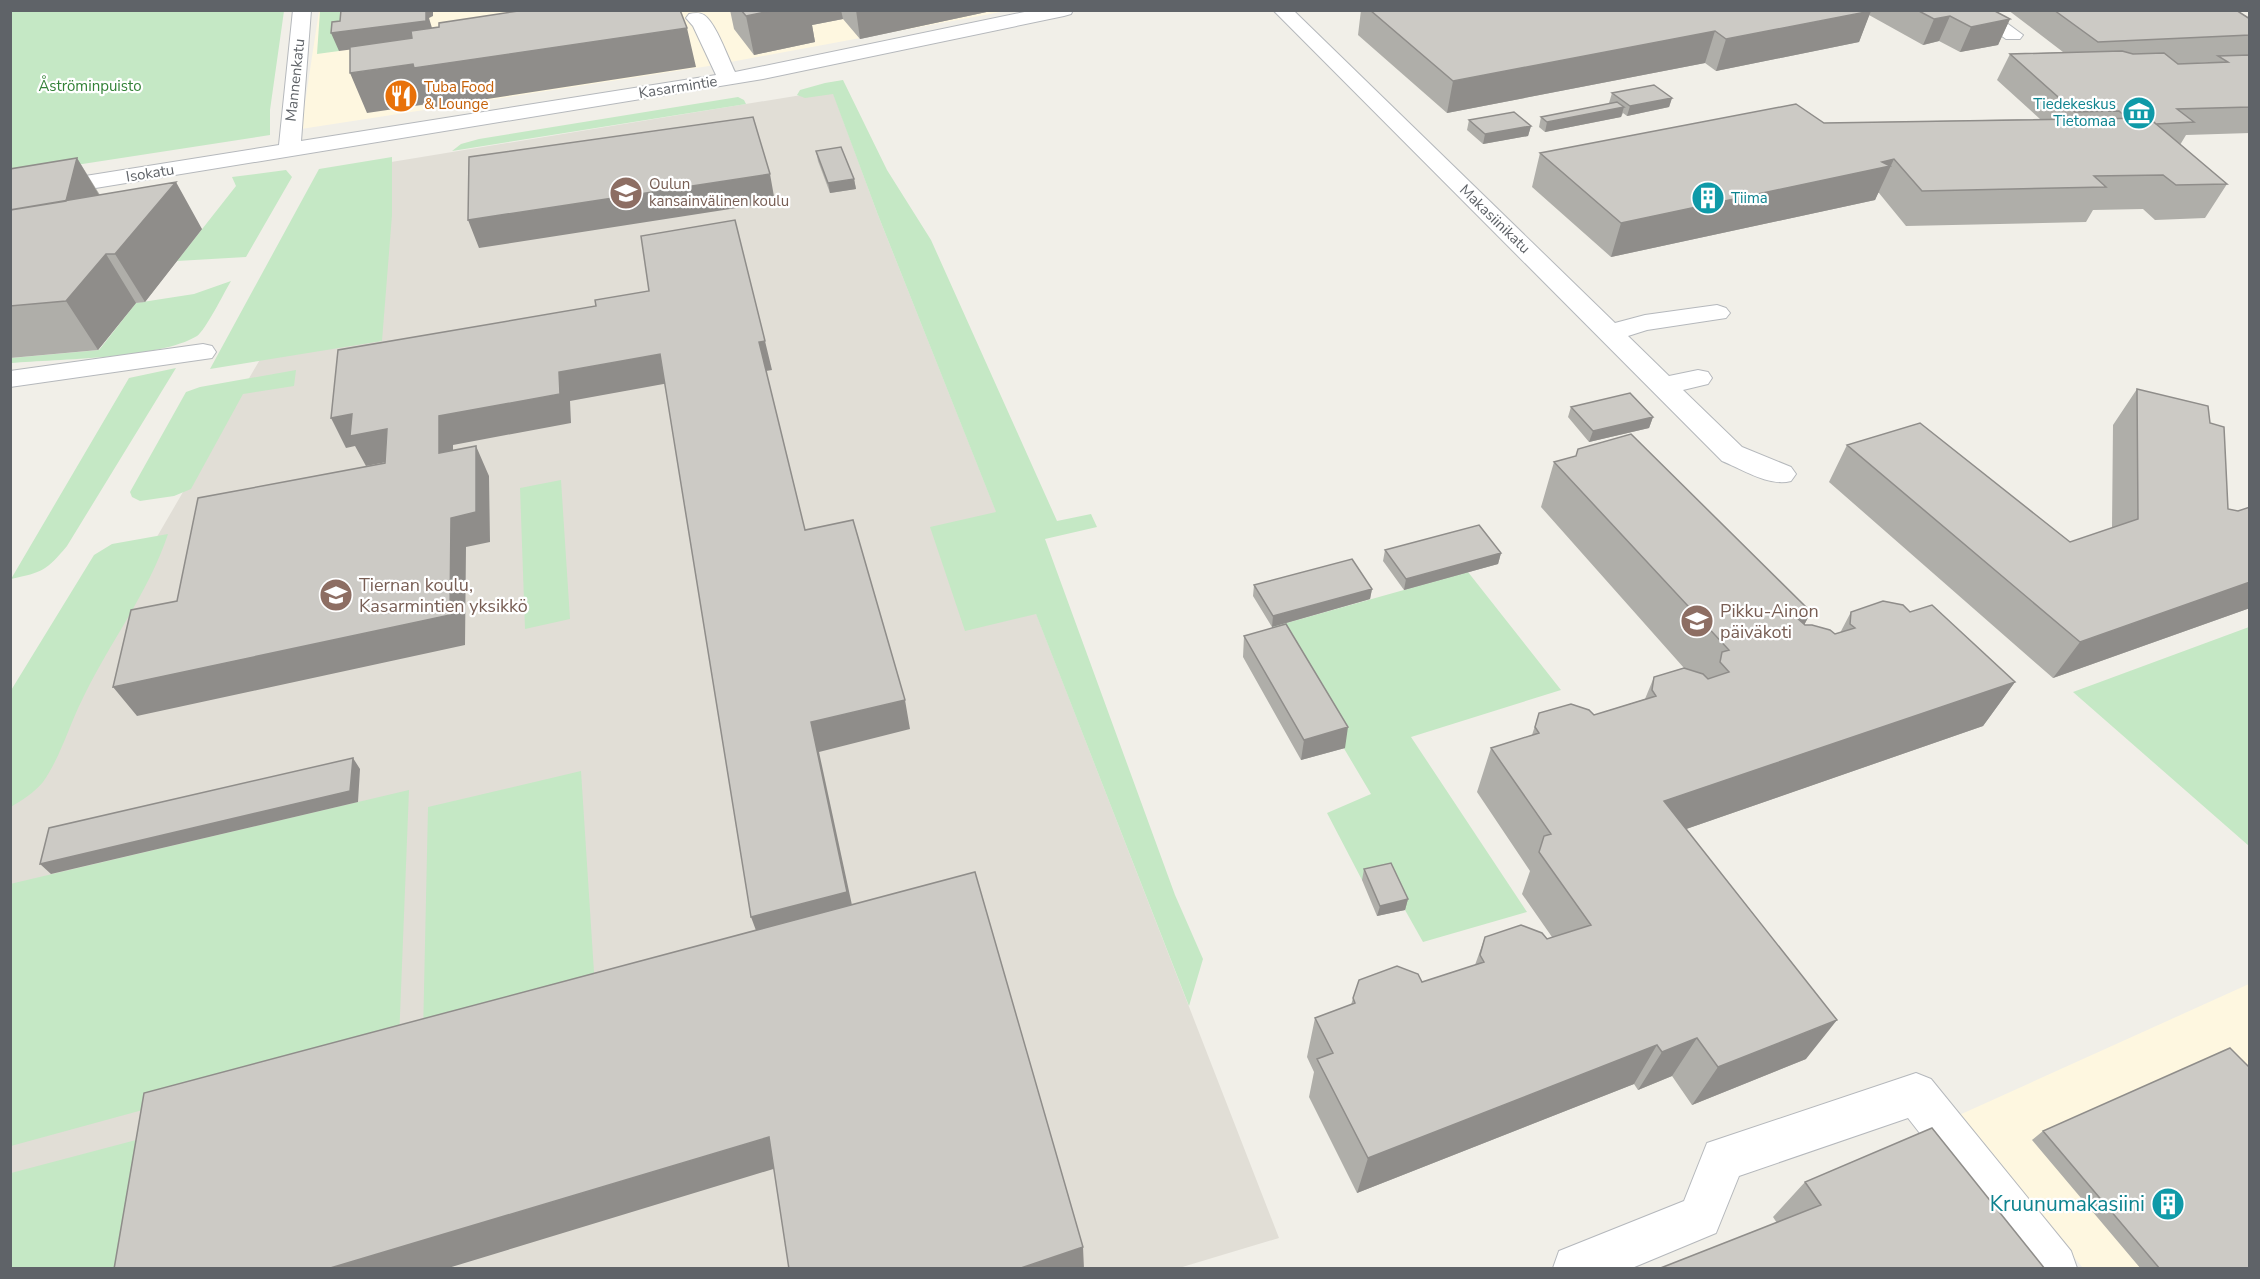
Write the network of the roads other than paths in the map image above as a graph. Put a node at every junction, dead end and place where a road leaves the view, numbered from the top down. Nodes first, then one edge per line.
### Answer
1 (302, 10) edge
2 (1064, 10) edge
3 (1282, 10) edge
4 (1975, 10) edge
5 (696, 18) dead end
6 (2013, 35) dead end
7 (728, 79) junction
8 (289, 150) junction
9 (10, 195) edge
10 (1717, 313) dead end
11 (1610, 333) junction
12 (202, 352) dead end
13 (1698, 378) dead end
14 (10, 379) edge
15 (1662, 386) junction
16 (1781, 474) dead end
17 (1576, 1269) edge
18 (2054, 1269) edge

1 - 8 street, Mannenkatu
2 - 7 street, Kasarmintie
3 - 11 street, Makasiinikatu
4 - 6 street
5 - 7 street
7 - 8 street, Kasarmintie
8 - 9 street, Isokatu
10 - 11 street
11 - 15 street, Makasiinikatu
12 - 14 street
13 - 15 street
15 - 16 street, Makasiinikatu
17 - 18 street

